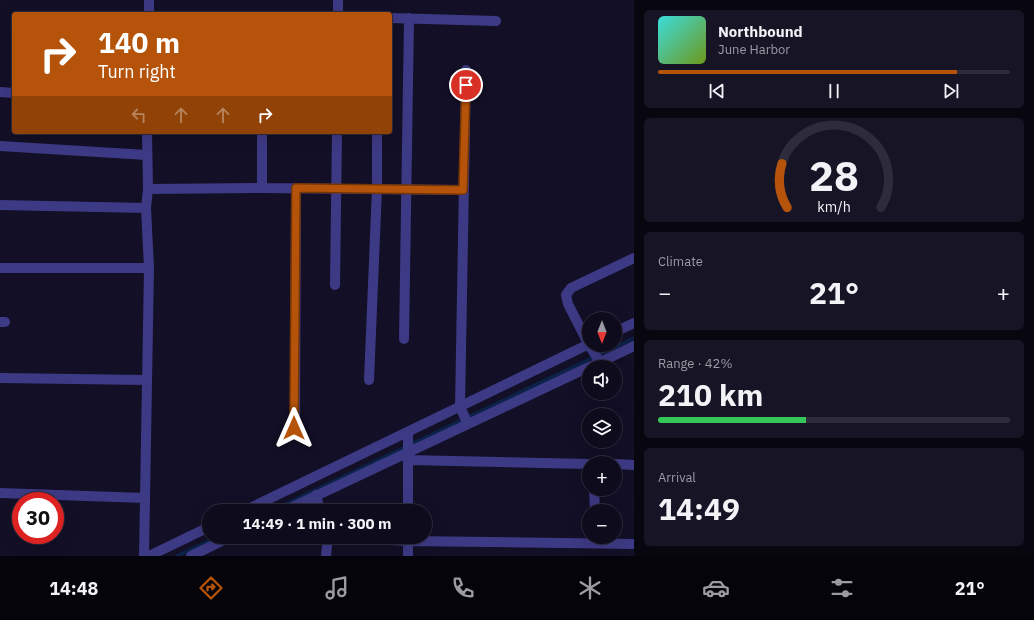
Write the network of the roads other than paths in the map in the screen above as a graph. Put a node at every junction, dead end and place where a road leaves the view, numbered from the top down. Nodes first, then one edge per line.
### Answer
1 (149, 0) edge
2 (338, 0) edge
3 (149, 12) edge
4 (338, 12) edge
5 (392, 18) edge
6 (409, 18) junction
7 (496, 21) dead end
8 (466, 70) dead end
9 (0, 92) edge
10 (12, 93) edge
11 (147, 134) edge
12 (262, 134) edge
13 (337, 134) edge
14 (377, 134) edge
15 (0, 146) edge
16 (147, 154) junction
17 (262, 188) junction
18 (296, 188) junction
19 (336, 188) junction
20 (148, 189) junction
21 (377, 189) junction
22 (407, 189) junction
23 (463, 190) junction
24 (0, 205) edge
25 (146, 208) junction
26 (634, 258) edge
27 (0, 268) edge
28 (149, 268) junction
29 (335, 285) dead end
30 (634, 323) edge
31 (622, 329) edge
32 (582, 331) edge
33 (404, 340) dead end
34 (634, 346) edge
35 (622, 347) edge
36 (588, 352) edge
37 (582, 370) edge
38 (0, 378) edge
39 (147, 380) junction
40 (370, 380) dead end
41 (464, 417) junction
42 (294, 428) dead end
43 (408, 447) junction
44 (582, 463) edge
45 (622, 464) edge
46 (634, 465) edge
47 (0, 493) edge
48 (316, 496) junction
49 (145, 498) junction
50 (262, 504) edge
51 (299, 504) edge
52 (318, 504) edge
53 (408, 504) edge
54 (202, 530) edge
55 (432, 539) edge
56 (582, 540) edge
57 (622, 543) edge
58 (327, 544) edge
59 (408, 544) edge
60 (634, 544) edge
61 (213, 545) joint
62 (144, 556) edge
63 (149, 556) edge
64 (191, 556) edge
65 (213, 556) edge
66 (326, 556) edge
67 (408, 556) edge

1 - 3 street
2 - 4 street
5 - 6 street
6 - 7 street
6 - 22 street
8 - 23 street
9 - 10 street
11 - 16 street
12 - 17 street
13 - 19 street
14 - 21 street
15 - 16 street
16 - 20 street
17 - 18 street
17 - 20 street
18 - 19 street
18 - 42 street
19 - 21 street
19 - 29 street
20 - 25 street
21 - 22 street
21 - 40 street
22 - 23 street
22 - 33 street
23 - 41 street
24 - 25 street
25 - 28 street
26 - 32 street
27 - 28 street
28 - 39 street
30 - 31 street
34 - 35 street
36 - 41 street
37 - 41 street
38 - 39 street
39 - 49 street
41 - 43 street
41 - 43 street
43 - 44 street
43 - 48 street
43 - 50 street
43 - 53 street
45 - 46 street
47 - 49 street
48 - 51 street
48 - 52 street
49 - 62 street
54 - 63 street
55 - 56 street
57 - 60 street
58 - 66 street
59 - 67 street
61 - 64 street
61 - 65 street

